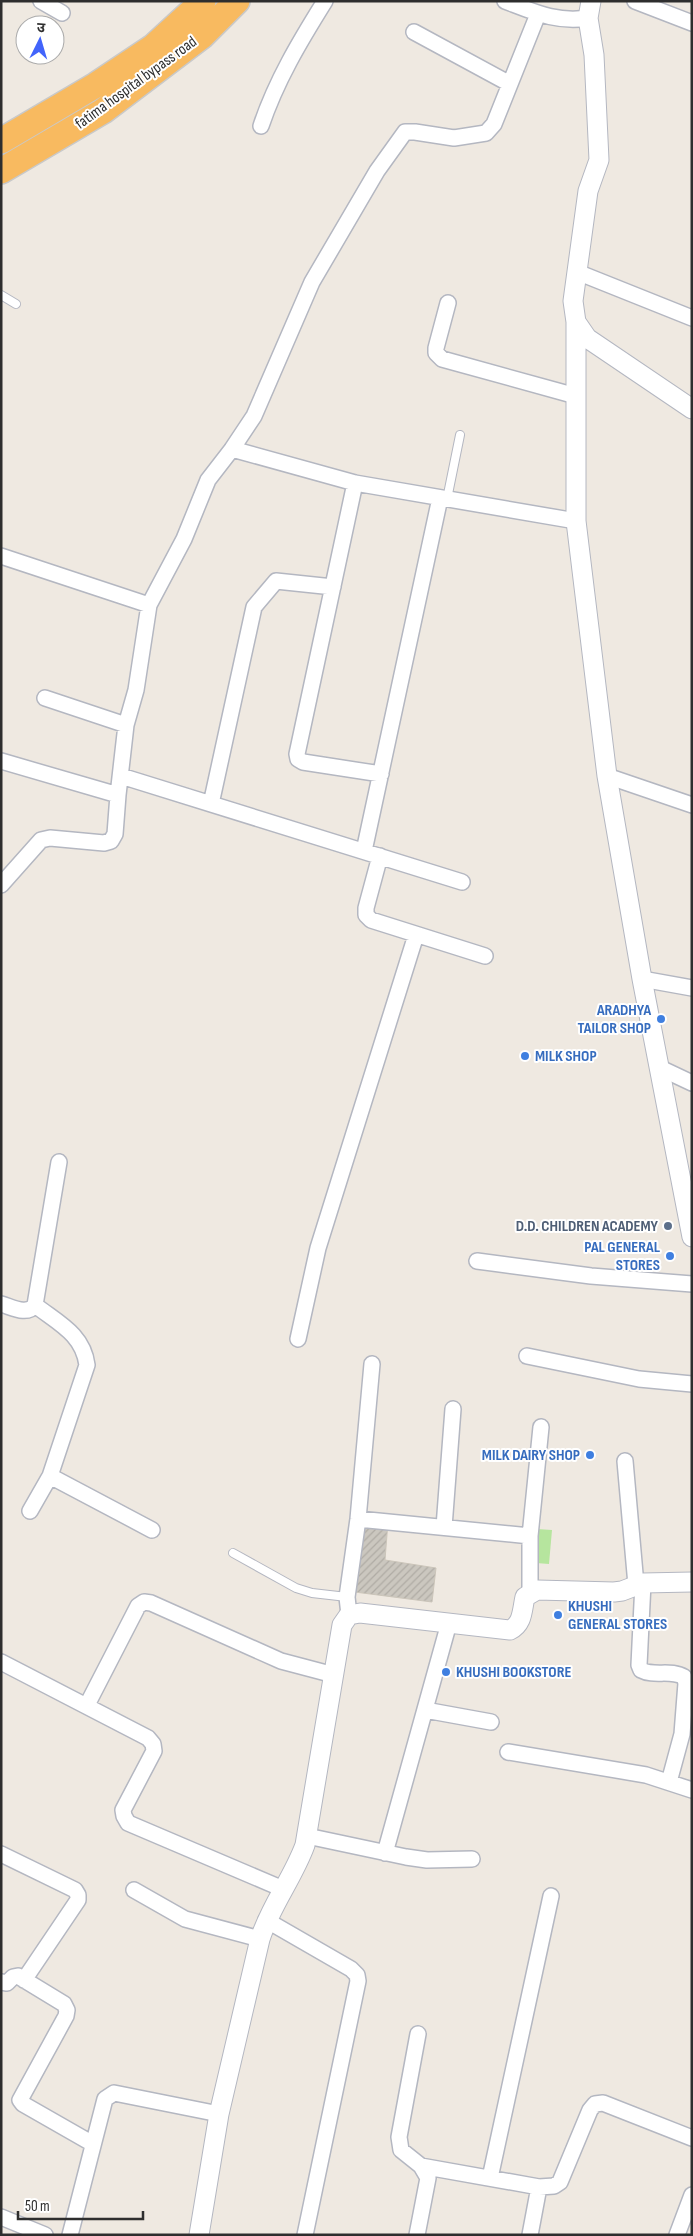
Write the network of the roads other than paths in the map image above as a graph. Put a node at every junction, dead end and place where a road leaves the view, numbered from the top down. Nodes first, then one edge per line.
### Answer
1 (41, 1) edge
2 (237, 1) edge
3 (325, 1) edge
4 (505, 1) edge
5 (634, 1) edge
6 (197, 7) edge
7 (590, 9) edge
8 (62, 13) dead end
9 (538, 14) junction
10 (692, 23) edge
11 (210, 28) junction
12 (414, 32) dead end
13 (510, 84) junction
14 (262, 126) dead end
15 (2, 140) edge
16 (1, 171) edge
17 (577, 272) junction
18 (1, 295) edge
19 (448, 303) dead end
20 (16, 304) dead end
21 (692, 318) edge
22 (576, 322) junction
23 (576, 396) junction
24 (692, 409) edge
25 (460, 435) dead end
26 (232, 449) junction
27 (355, 483) junction
28 (443, 499) junction
29 (576, 521) junction
30 (1, 556) edge
31 (333, 587) junction
32 (149, 605) junction
33 (45, 698) dead end
34 (126, 725) junction
35 (1, 761) edge
36 (381, 774) junction
37 (121, 776) junction
38 (607, 776) junction
39 (118, 795) junction
40 (211, 804) junction
41 (692, 805) edge
42 (364, 851) junction
43 (380, 856) junction
44 (462, 882) dead end
45 (1, 885) edge
46 (416, 935) junction
47 (485, 956) dead end
48 (642, 979) junction
49 (692, 988) edge
50 (658, 1067) junction
51 (692, 1082) edge
52 (59, 1162) dead end
53 (692, 1237) edge
54 (477, 1261) dead end
55 (692, 1284) edge
56 (1, 1304) edge
57 (35, 1305) junction
58 (298, 1339) dead end
59 (527, 1356) dead end
60 (372, 1364) dead end
61 (692, 1384) edge
62 (453, 1409) dead end
63 (541, 1427) dead end
64 (625, 1461) dead end
65 (50, 1476) junction
66 (30, 1511) dead end
67 (358, 1519) junction
68 (444, 1527) junction
69 (152, 1530) dead end
70 (530, 1536) junction
71 (233, 1553) dead end
72 (692, 1582) edge
73 (639, 1584) junction
74 (530, 1592) junction
75 (347, 1597) junction
76 (349, 1616) junction
77 (450, 1623) junction
78 (1, 1662) edge
79 (334, 1675) junction
80 (88, 1706) junction
81 (425, 1710) junction
82 (492, 1722) dead end
83 (508, 1752) dead end
84 (669, 1782) junction
85 (692, 1790) edge
86 (307, 1836) junction
87 (385, 1853) junction
88 (1, 1854) edge
89 (472, 1859) dead end
90 (134, 1890) dead end
91 (282, 1890) junction
92 (551, 1896) dead end
93 (266, 1920) junction
94 (260, 1939) junction
95 (24, 1980) junction
96 (1, 1982) edge
97 (418, 2034) dead end
98 (219, 2114) junction
99 (692, 2138) edge
100 (93, 2144) junction
101 (421, 2166) junction
102 (490, 2178) junction
103 (539, 2187) junction
104 (692, 2196) edge
105 (1, 2217) edge
106 (45, 2235) edge
107 (70, 2235) edge
108 (198, 2235) edge
109 (305, 2235) edge
110 (418, 2235) edge
111 (530, 2235) edge
112 (677, 2235) edge

1 - 8 street
2 - 11 highway, fatima hospital bypass road
3 - 14 street
4 - 9 street
5 - 10 street
6 - 11 highway
6 - 15 highway, fatima hospital bypass road
7 - 9 street
7 - 17 street
9 - 13 street
11 - 16 highway, fatima hospital bypass road
12 - 13 street
13 - 26 street
17 - 21 street
17 - 22 street
18 - 20 lane
19 - 23 street
22 - 23 street
22 - 24 street
23 - 29 street
25 - 28 lane
26 - 27 street
26 - 32 street
27 - 28 street
27 - 31 street
28 - 29 street
28 - 36 street
29 - 38 street
30 - 32 street
31 - 36 street
31 - 40 street
32 - 34 street
33 - 34 street
34 - 37 street
35 - 39 street
36 - 42 street
37 - 39 street
37 - 40 street
38 - 41 street
38 - 48 street
39 - 45 street
40 - 42 street
42 - 43 street
43 - 44 street
43 - 46 street
46 - 47 street
46 - 58 street
48 - 49 street
48 - 50 street
50 - 51 street
50 - 53 street
52 - 57 street
54 - 55 street
56 - 57 street
57 - 65 street
59 - 61 street
60 - 67 street
62 - 68 street
63 - 70 street
64 - 73 street
65 - 66 street
65 - 69 street
67 - 68 street
67 - 75 street
68 - 70 street
70 - 74 street
71 - 75 lane
72 - 73 street
73 - 74 street
73 - 84 street
74 - 77 street
75 - 76 street
76 - 77 street
76 - 79 street
77 - 81 street
78 - 80 street
79 - 80 street
79 - 86 street
80 - 91 street
81 - 82 street
81 - 87 street
83 - 84 street
84 - 85 street
86 - 87 street
86 - 91 street
87 - 89 street
88 - 95 street
90 - 94 street
91 - 93 street
92 - 102 street
93 - 94 street
93 - 109 street
94 - 98 street
95 - 96 street
95 - 100 street
97 - 101 street
98 - 100 street
98 - 108 street
99 - 103 street
100 - 107 street
101 - 102 street
101 - 110 street
102 - 103 street
103 - 111 street
104 - 112 street
105 - 106 street

